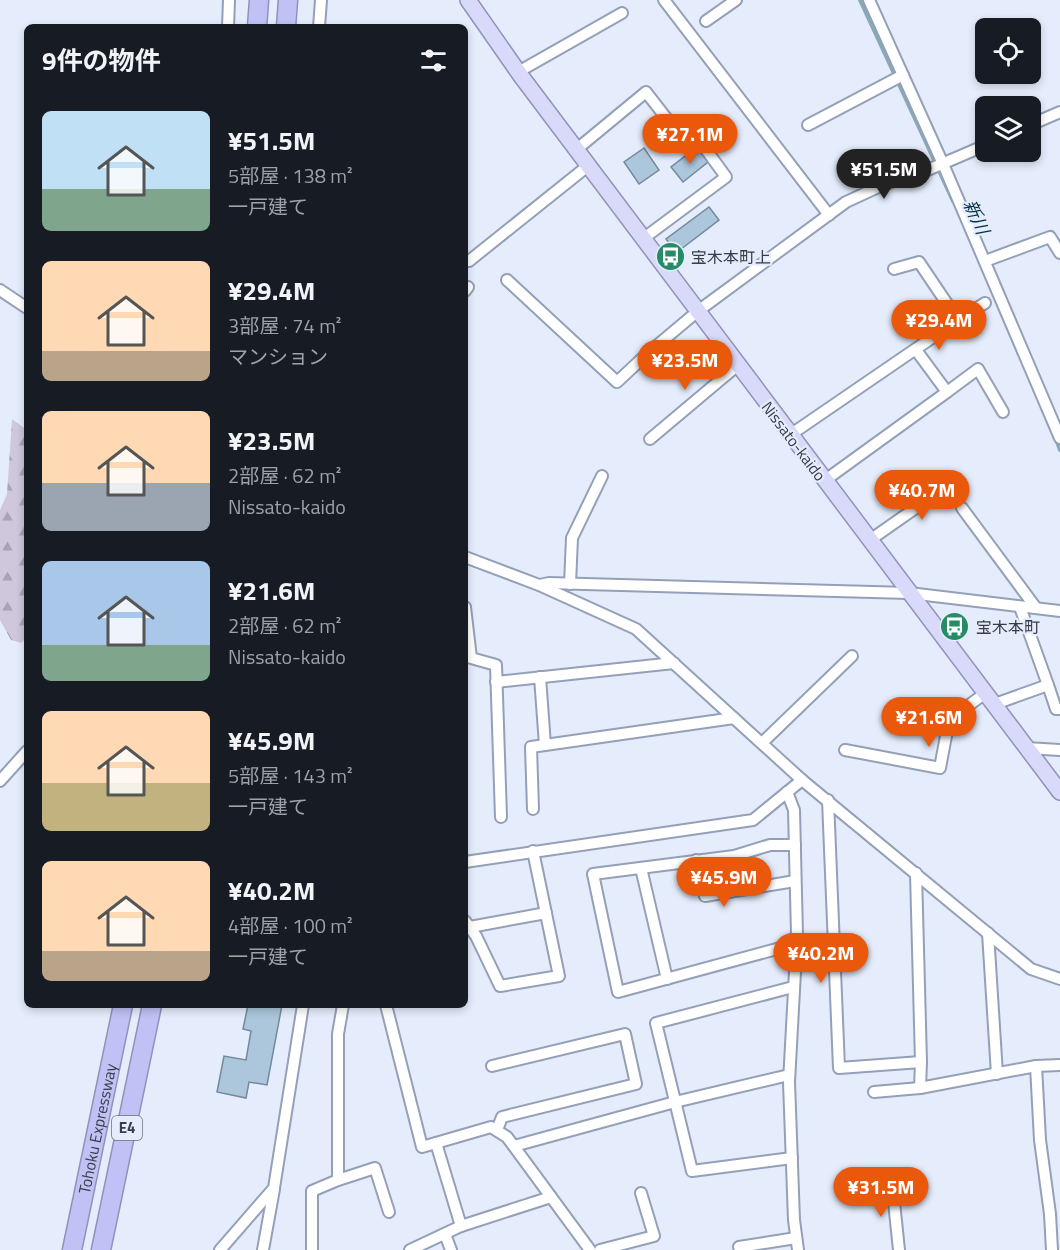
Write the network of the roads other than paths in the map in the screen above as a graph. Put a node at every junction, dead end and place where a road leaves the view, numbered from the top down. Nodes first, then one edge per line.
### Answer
1 (229, 0) edge
2 (259, 0) edge
3 (288, 0) edge
4 (321, 0) edge
5 (468, 0) edge
6 (663, 0) edge
7 (736, 0) edge
8 (869, 0) edge
9 (622, 13) dead end
10 (706, 21) dead end
11 (228, 24) edge
12 (257, 24) edge
13 (286, 24) edge
14 (319, 24) edge
15 (518, 72) junction
16 (903, 75) junction
17 (1060, 112) edge
18 (1041, 120) edge
19 (808, 125) dead end
20 (577, 149) junction
21 (975, 150) edge
22 (943, 164) junction
23 (589, 165) junction
24 (829, 215) junction
25 (644, 238) junction
26 (1060, 253) edge
27 (469, 261) dead end
28 (985, 261) junction
29 (894, 269) dead end
30 (507, 280) dead end
31 (0, 290) edge
32 (985, 303) dead end
33 (24, 306) edge
34 (698, 311) junction
35 (958, 320) junction
36 (916, 350) junction
37 (738, 365) junction
38 (947, 392) junction
39 (1003, 412) dead end
40 (790, 435) junction
41 (1060, 438) edge
42 (650, 439) dead end
43 (602, 476) dead end
44 (957, 479) dead end
45 (824, 481) junction
46 (962, 508) dead end
47 (870, 540) junction
48 (468, 558) edge
49 (570, 584) junction
50 (540, 585) junction
51 (909, 593) junction
52 (1020, 607) junction
53 (1036, 608) junction
54 (1060, 611) edge
55 (468, 633) edge
56 (852, 656) dead end
57 (674, 663) junction
58 (540, 677) junction
59 (496, 682) junction
60 (1048, 685) junction
61 (988, 699) junction
62 (1060, 709) edge
63 (734, 718) junction
64 (762, 743) junction
65 (545, 745) junction
66 (1026, 748) junction
67 (844, 750) dead end
68 (1060, 750) edge
69 (24, 754) edge
70 (802, 780) junction
71 (0, 781) edge
72 (787, 792) junction
73 (1060, 792) edge
74 (828, 800) junction
75 (533, 809) dead end
76 (501, 817) dead end
77 (795, 844) junction
78 (533, 851) junction
79 (696, 860) junction
80 (468, 862) edge
81 (641, 868) junction
82 (916, 873) junction
83 (795, 880) junction
84 (546, 913) junction
85 (468, 924) edge
86 (468, 925) edge
87 (988, 933) junction
88 (795, 944) junction
89 (667, 979) junction
90 (1060, 979) edge
91 (793, 987) junction
92 (122, 1008) edge
93 (151, 1008) edge
94 (303, 1008) edge
95 (342, 1008) edge
96 (387, 1008) edge
97 (921, 1062) junction
98 (1060, 1065) edge
99 (492, 1066) dead end
100 (1036, 1066) junction
101 (997, 1074) junction
102 (789, 1075) junction
103 (920, 1088) junction
104 (874, 1092) dead end
105 (675, 1102) junction
106 (497, 1130) junction
107 (436, 1143) junction
108 (514, 1146) junction
109 (792, 1158) junction
110 (338, 1180) junction
111 (892, 1183) dead end
112 (274, 1188) junction
113 (641, 1193) dead end
114 (551, 1197) junction
115 (389, 1212) dead end
116 (461, 1227) junction
117 (445, 1234) junction
118 (796, 1238) junction
119 (72, 1250) edge
120 (101, 1250) edge
121 (220, 1250) edge
122 (263, 1250) edge
123 (312, 1250) edge
124 (410, 1250) edge
125 (451, 1250) edge
126 (590, 1250) edge
127 (600, 1250) edge
128 (740, 1250) edge
129 (798, 1250) edge
130 (899, 1250) edge
131 (1052, 1250) edge

1 - 11 street
2 - 12 highway
3 - 13 highway
4 - 14 street
5 - 15 main road, Nissato-kaido
6 - 24 street
7 - 10 street
8 - 16 street
9 - 15 street
15 - 20 main road, Nissato-kaido
16 - 19 street
16 - 22 street
17 - 18 street
20 - 23 main road, Nissato-kaido
20 - 25 street
21 - 22 street
22 - 24 street
22 - 28 street
23 - 25 main road, Nissato-kaido
23 - 27 street
24 - 34 street
25 - 34 main road, Nissato-kaido
26 - 28 street
28 - 41 street
29 - 35 street
30 - 34 street
31 - 33 street
32 - 35 street
34 - 37 main road, Nissato-kaido
35 - 36 street
36 - 38 street
36 - 40 street
37 - 40 main road, Nissato-kaido
37 - 42 street
38 - 39 street
38 - 45 street
40 - 45 main road, Nissato-kaido
43 - 49 street
44 - 47 street
45 - 47 main road, Nissato-kaido
46 - 53 street
47 - 51 main road, Nissato-kaido
48 - 50 street
49 - 50 street
49 - 51 street
50 - 57 street
51 - 52 street
51 - 61 main road, Nissato-kaido
52 - 53 street
52 - 60 street
53 - 54 street
55 - 59 street
56 - 64 street
57 - 58 street
57 - 63 street
58 - 59 street
58 - 65 street
59 - 76 street
60 - 61 street
60 - 62 street
61 - 66 main road, Nissato-kaido
61 - 67 street
63 - 64 street
63 - 65 street
64 - 70 street
65 - 75 street
66 - 68 street
66 - 73 main road, Nissato-kaido
69 - 71 street
70 - 72 street
70 - 74 street
72 - 77 street
72 - 78 street
74 - 82 street
74 - 97 street
77 - 79 street
77 - 83 street
78 - 80 street
78 - 84 street
79 - 81 street
79 - 83 street
81 - 89 street
81 - 89 street
82 - 87 street
82 - 97 street
83 - 88 street
84 - 85 street
84 - 86 street
87 - 90 street
87 - 101 street
88 - 89 street
88 - 91 street
91 - 102 street
91 - 105 street
92 - 119 highway, Tohoku Expressway / E4
93 - 120 highway, Tohoku Expressway / E4
94 - 112 street
95 - 110 street
96 - 107 street
97 - 103 street
98 - 100 street
99 - 106 street
100 - 101 street
100 - 131 street
101 - 103 street
102 - 105 street
102 - 109 street
103 - 104 street
105 - 108 street
105 - 109 street
106 - 107 street
106 - 108 street
107 - 116 street
108 - 114 street
109 - 118 street
110 - 115 street
110 - 123 street
111 - 130 street
112 - 121 street
112 - 122 street
113 - 127 street
114 - 116 street
114 - 126 street
116 - 117 street
117 - 124 street
117 - 125 street
118 - 128 street
118 - 129 street

